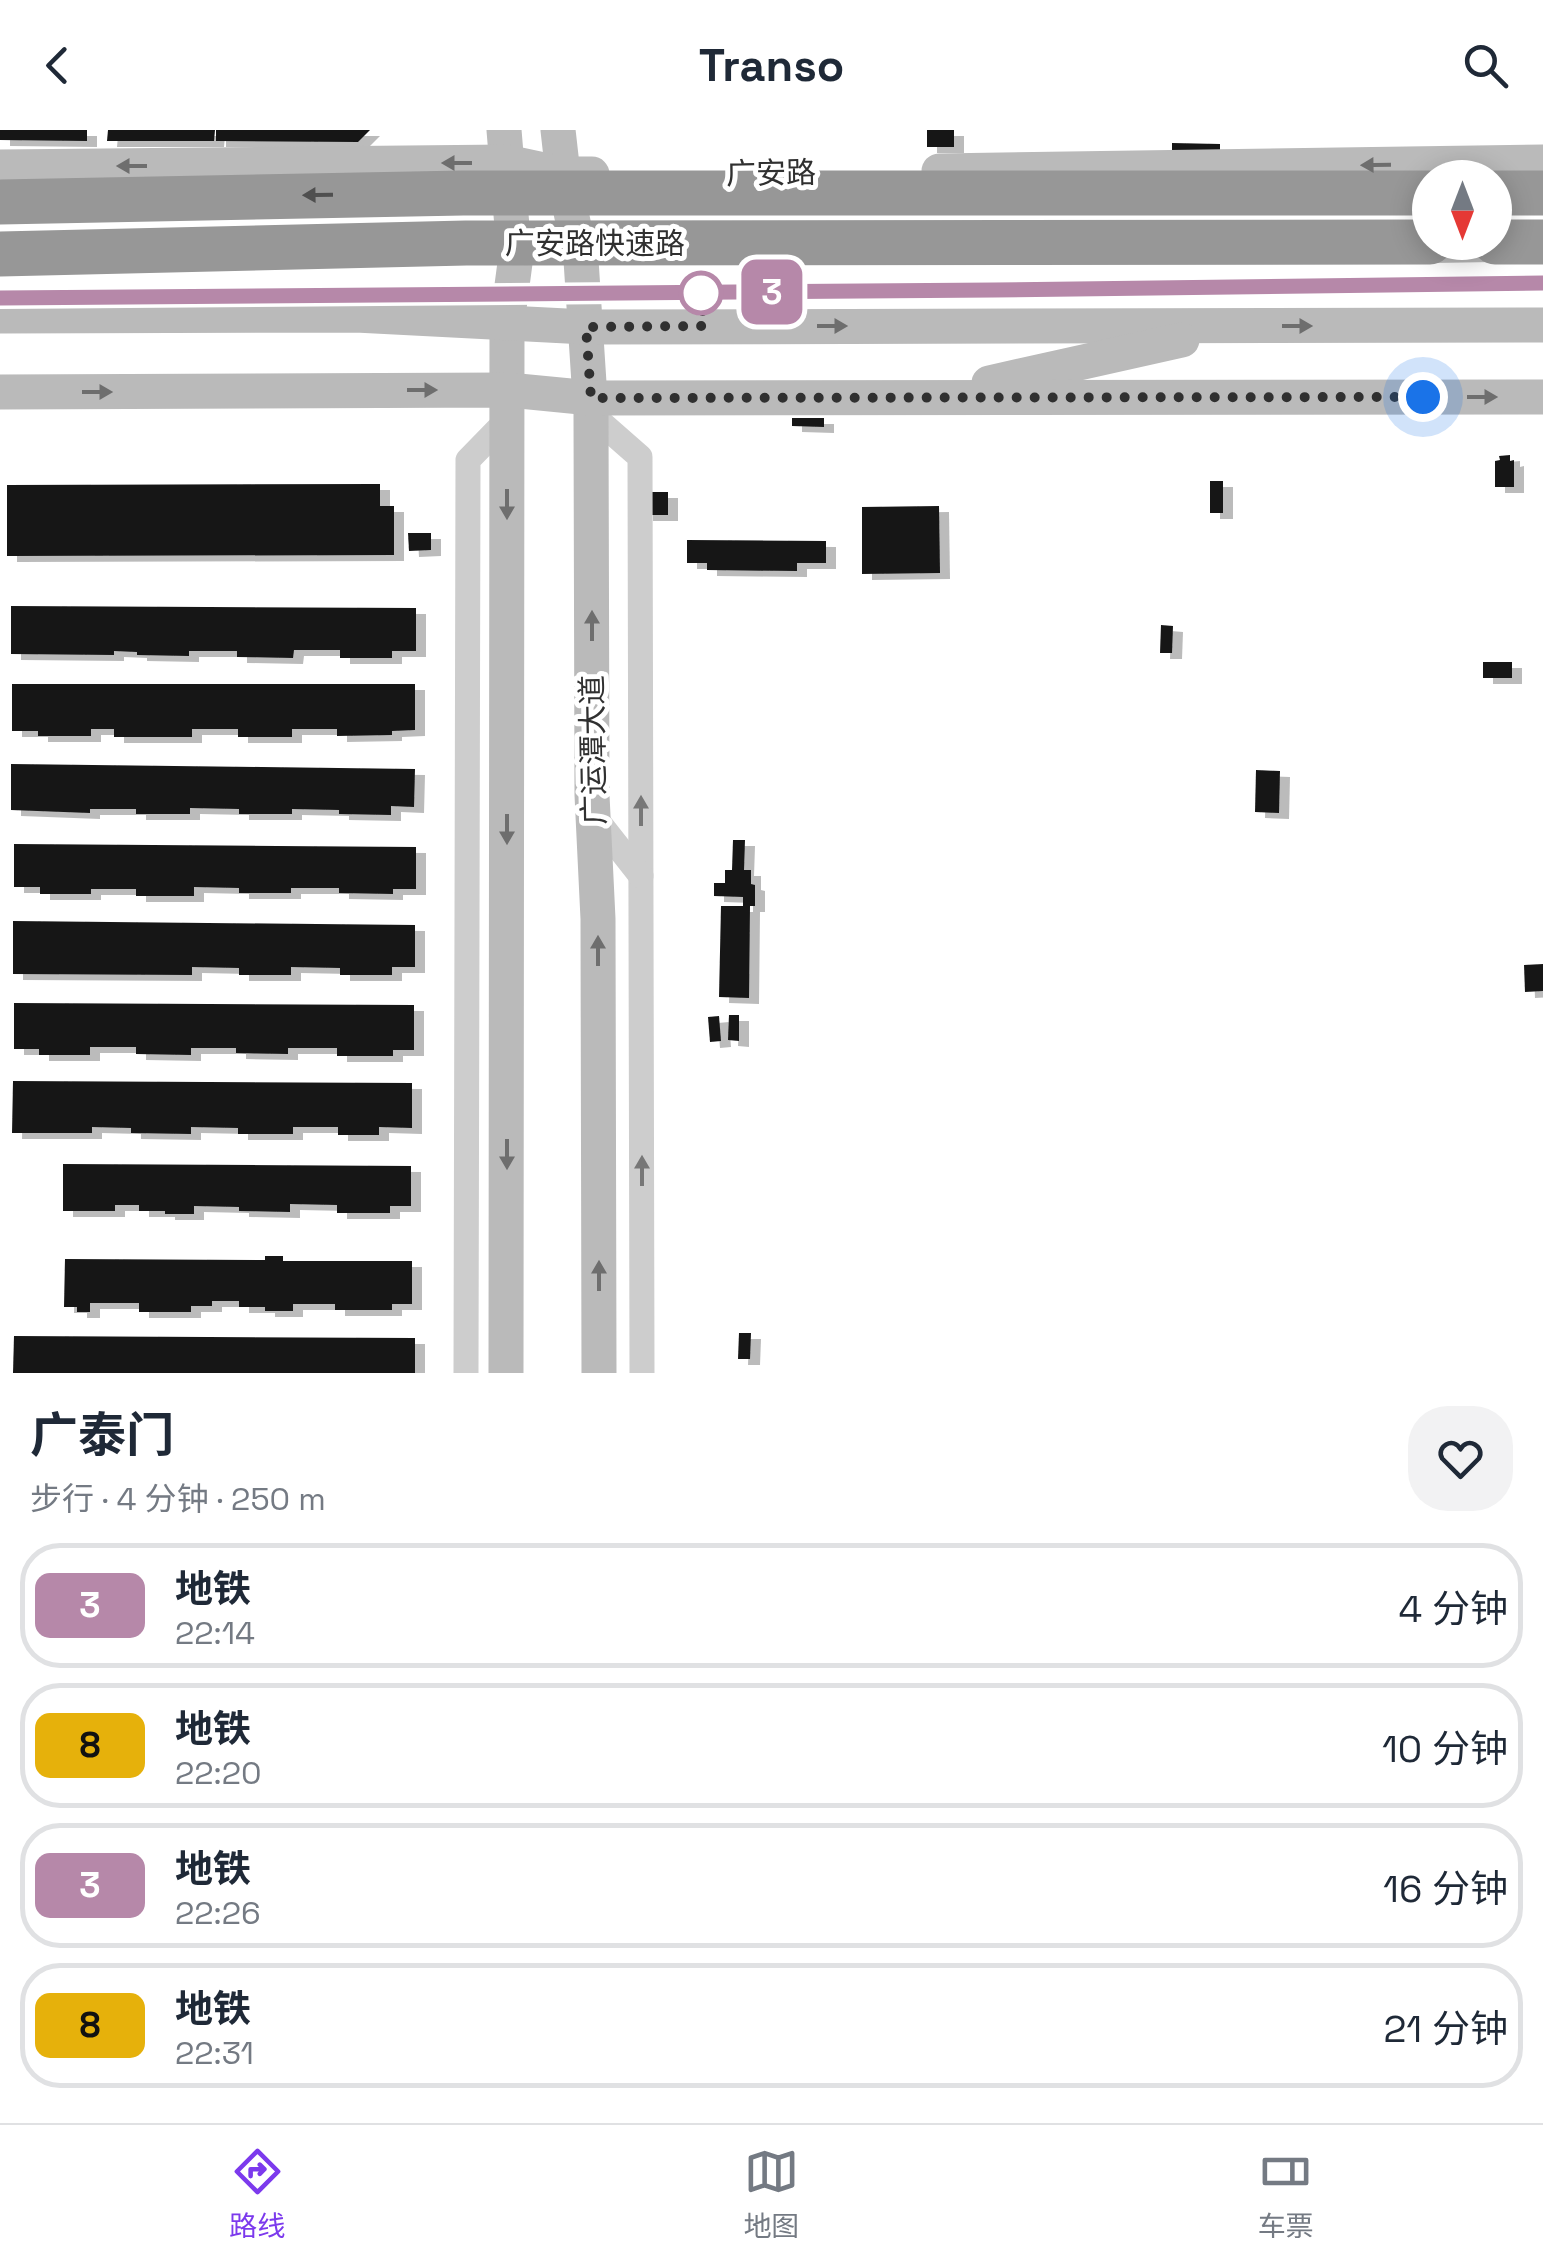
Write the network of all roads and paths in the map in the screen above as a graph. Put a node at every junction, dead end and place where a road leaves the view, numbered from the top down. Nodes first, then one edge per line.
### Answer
1 (558, 130) edge
2 (506, 146) edge
3 (1543, 162) edge
4 (0, 167) edge
5 (563, 174) junction
6 (1412, 193) edge
7 (1512, 193) edge
8 (1543, 193) edge
9 (0, 202) edge
10 (1412, 242) edge
11 (1512, 242) edge
12 (1543, 243) edge
13 (0, 254) edge
14 (582, 260) junction
15 (515, 263) junction
16 (0, 270) edge
17 (0, 316) edge
18 (507, 323) junction
19 (1543, 325) edge
20 (1249, 326) junction
21 (586, 327) junction
22 (0, 392) edge
23 (1543, 397) edge
24 (919, 398) junction
25 (508, 404) junction
26 (591, 406) junction
27 (593, 814) junction
28 (641, 876) junction
29 (466, 1202) junction
30 (506, 1290) junction
31 (466, 1373) edge
32 (506, 1373) edge
33 (599, 1373) edge
34 (642, 1373) edge

1 - 5 main road, 广运潭大道
2 -> 4 main road, 广安路
2 - 5 main road, 广安路
2 - 15 main road
3 -> 5 main road, 广安路
5 - 14 main road, 广运潭大道
6 -> 9 highway, 广安路快速路, bridge
7 - 8 highway
10 - 13 highway, 广安路快速路, bridge
11 - 12 highway
12 - 14 main road
14 - 15 main road
14 - 21 main road, 广运潭大道
15 - 16 main road
15 - 18 main road
17 - 18 main road
18 - 21 main road
18 - 25 main road
20 -> 19 main road
21 -> 20 main road
20 - 24 main road
21 - 26 main road, 广运潭大道
22 -> 25 main road
24 -> 23 main road
24 - 26 main road
25 - 26 main road
25 - 29 street
25 -> 30 main road
27 -> 26 main road, 广运潭大道
28 -> 26 street
27 - 28 street
33 -> 27 main road, 广运潭大道
34 -> 28 street
29 - 30 street
29 - 31 street
30 - 32 main road

